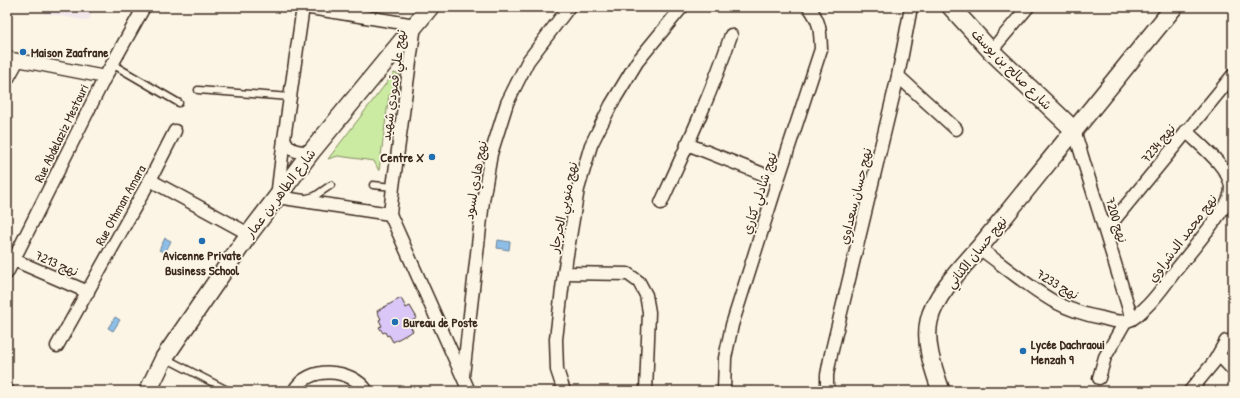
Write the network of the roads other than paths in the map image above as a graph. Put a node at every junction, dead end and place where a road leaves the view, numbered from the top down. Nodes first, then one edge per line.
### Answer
1 (144, 7) edge
2 (304, 7) edge
3 (430, 7) edge
4 (570, 7) edge
5 (682, 7) edge
6 (810, 7) edge
7 (911, 7) edge
8 (951, 7) edge
9 (1028, 7) edge
10 (1174, 7) edge
11 (415, 25) junction
12 (731, 35) dead end
13 (991, 51) junction
14 (12, 59) edge
15 (112, 64) junction
16 (1233, 75) edge
17 (898, 76) junction
18 (105, 77) junction
19 (7, 80) edge
20 (198, 90) dead end
21 (290, 97) junction
22 (179, 103) dead end
23 (956, 129) dead end
24 (1074, 130) junction
25 (175, 131) dead end
26 (1186, 131) junction
27 (284, 138) junction
28 (687, 144) junction
29 (311, 152) junction
30 (150, 180) junction
31 (778, 180) junction
32 (331, 185) dead end
33 (373, 185) dead end
34 (393, 187) junction
35 (277, 197) junction
36 (300, 200) junction
37 (660, 203) dead end
38 (390, 214) junction
39 (1106, 230) junction
40 (249, 234) junction
41 (979, 248) junction
42 (14, 260) junction
43 (7, 273) edge
44 (564, 273) junction
45 (88, 292) junction
46 (1128, 320) junction
47 (1226, 341) dead end
48 (57, 346) dead end
49 (1219, 355) junction
50 (164, 358) junction
51 (1233, 370) edge
52 (463, 377) junction
53 (1099, 378) dead end
54 (148, 391) edge
55 (229, 391) edge
56 (294, 391) edge
57 (367, 391) edge
58 (469, 391) edge
59 (564, 391) edge
60 (646, 391) edge
61 (724, 391) edge
62 (827, 391) edge
63 (941, 391) edge
64 (1190, 391) edge

1 - 15 street, Rue Abdelaziz Mestouri
2 - 11 street, نهج علي قمودي شهيد
2 - 21 street
3 - 11 street, شارع الطاهر بن عمار
4 - 52 street, نهج هادي لسود
5 - 44 street, نهج منوبي الجرجار
6 - 31 street, نهج شادلي كتاري
7 - 17 street, نهج حسان سعداوي
8 - 13 street, شارع صالح بن يوسف
9 - 13 street
10 - 24 street, نهج حسان الكناني
11 - 29 street, شارع الطاهر بن عمار
11 - 34 street, نهج علي قمودي شهيد
12 - 28 street
13 - 24 street, شارع صالح بن يوسف
14 - 18 street
14 - 19 street
15 - 18 street, Rue Abdelaziz Mestouri
15 - 22 lane
16 - 26 street, نهج 7234
17 - 23 street
17 - 62 street, نهج حسان سعداوي
18 - 42 street, Rue Abdelaziz Mestouri
20 - 21 lane
21 - 27 street
24 - 39 street, نهج 7200
24 - 41 street, نهج حسان الكناني
25 - 30 street, Rue Othman Amara
26 - 39 street, نهج 7234
26 - 46 street, نهج محمد الدشراوي
27 - 29 street
27 - 35 street
28 - 31 street
28 - 37 street
29 - 35 street, شارع الطاهر بن عمار
30 - 40 street
30 - 45 street, Rue Othman Amara
31 - 61 street, نهج شادلي كتاري
32 - 36 lane
33 - 34 lane
34 - 38 street, نهج علي قمودي شهيد
35 - 36 street
35 - 40 street, شارع الطاهر بن عمار
36 - 38 street
38 - 52 street
39 - 46 street, نهج 7200
40 - 50 street, شارع الطاهر بن عمار
41 - 46 street, نهج 7233
41 - 63 street, نهج حسان الكناني
42 - 43 street, Rue Abdelaziz Mestouri
42 - 45 street, نهج 7213
44 - 59 street, نهج منوبي الجرجار
44 - 60 street
45 - 48 street, Rue Othman Amara
46 - 53 street, نهج محمد الدشراوي
47 - 49 street
49 - 51 street
49 - 64 street
50 - 54 street, شارع الطاهر بن عمار
50 - 55 lane
52 - 58 street
56 - 57 street

